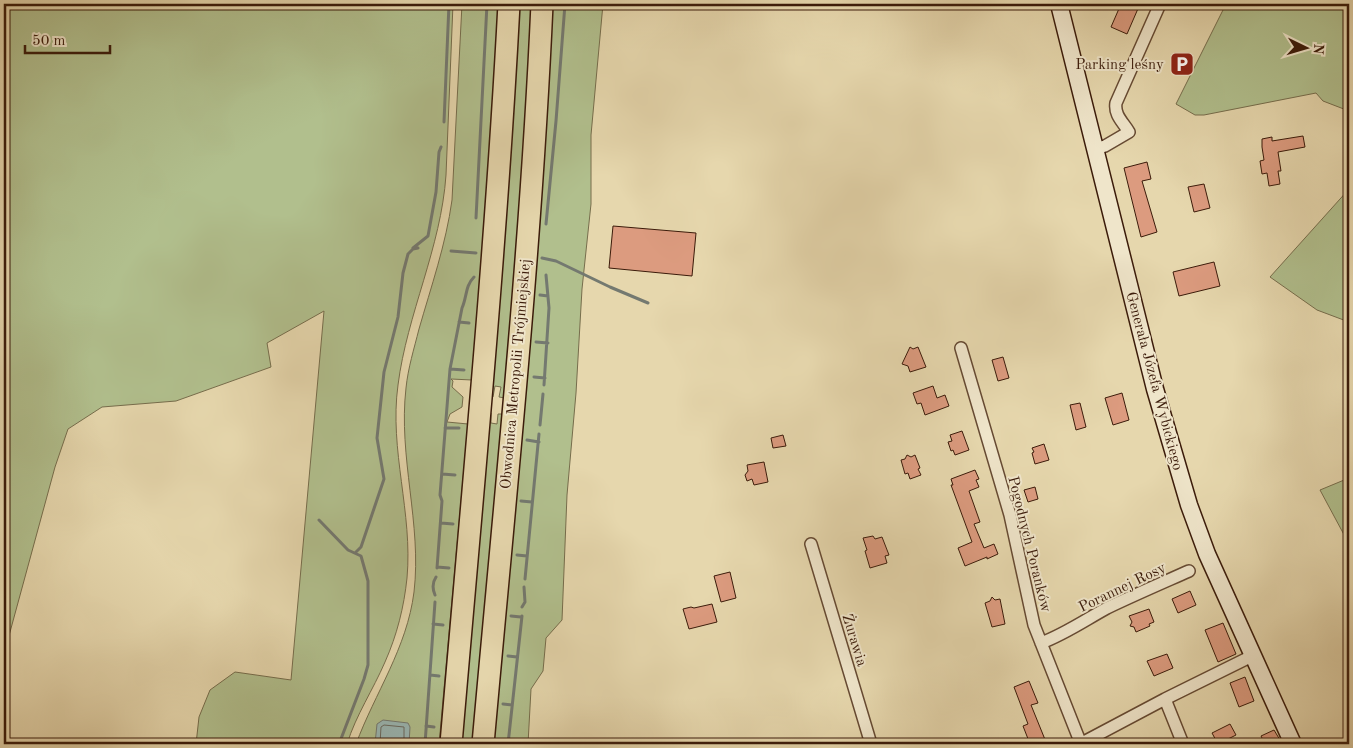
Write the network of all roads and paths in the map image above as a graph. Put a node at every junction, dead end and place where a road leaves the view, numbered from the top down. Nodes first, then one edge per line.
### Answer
1 (509, 4) edge
2 (542, 4) edge
3 (1059, 4) edge
4 (1160, 4) edge
5 (1095, 148) junction
6 (962, 348) dead end
7 (811, 544) dead end
8 (1189, 571) dead end
9 (1041, 642) junction
10 (1252, 656) junction
11 (1165, 699) junction
12 (451, 744) edge
13 (483, 744) edge
14 (871, 744) edge
15 (1080, 744) edge
16 (1183, 744) edge
17 (1294, 744) edge

1 - 12 highway
2 - 13 highway, Obwodnica Metropolii Trójmiejskiej
3 - 5 main road, Generała Józefa Wybickiego
4 - 5 street
5 - 10 main road, Generała Józefa Wybickiego
6 - 9 street, Pogodnych Poranków
7 - 14 street, Żurawia
8 - 9 street, Porannej Rosy
9 - 15 street, Pogodnych Poranków
10 - 11 street
10 - 17 main road, Generała Józefa Wybickiego
11 - 15 street
11 - 16 street

